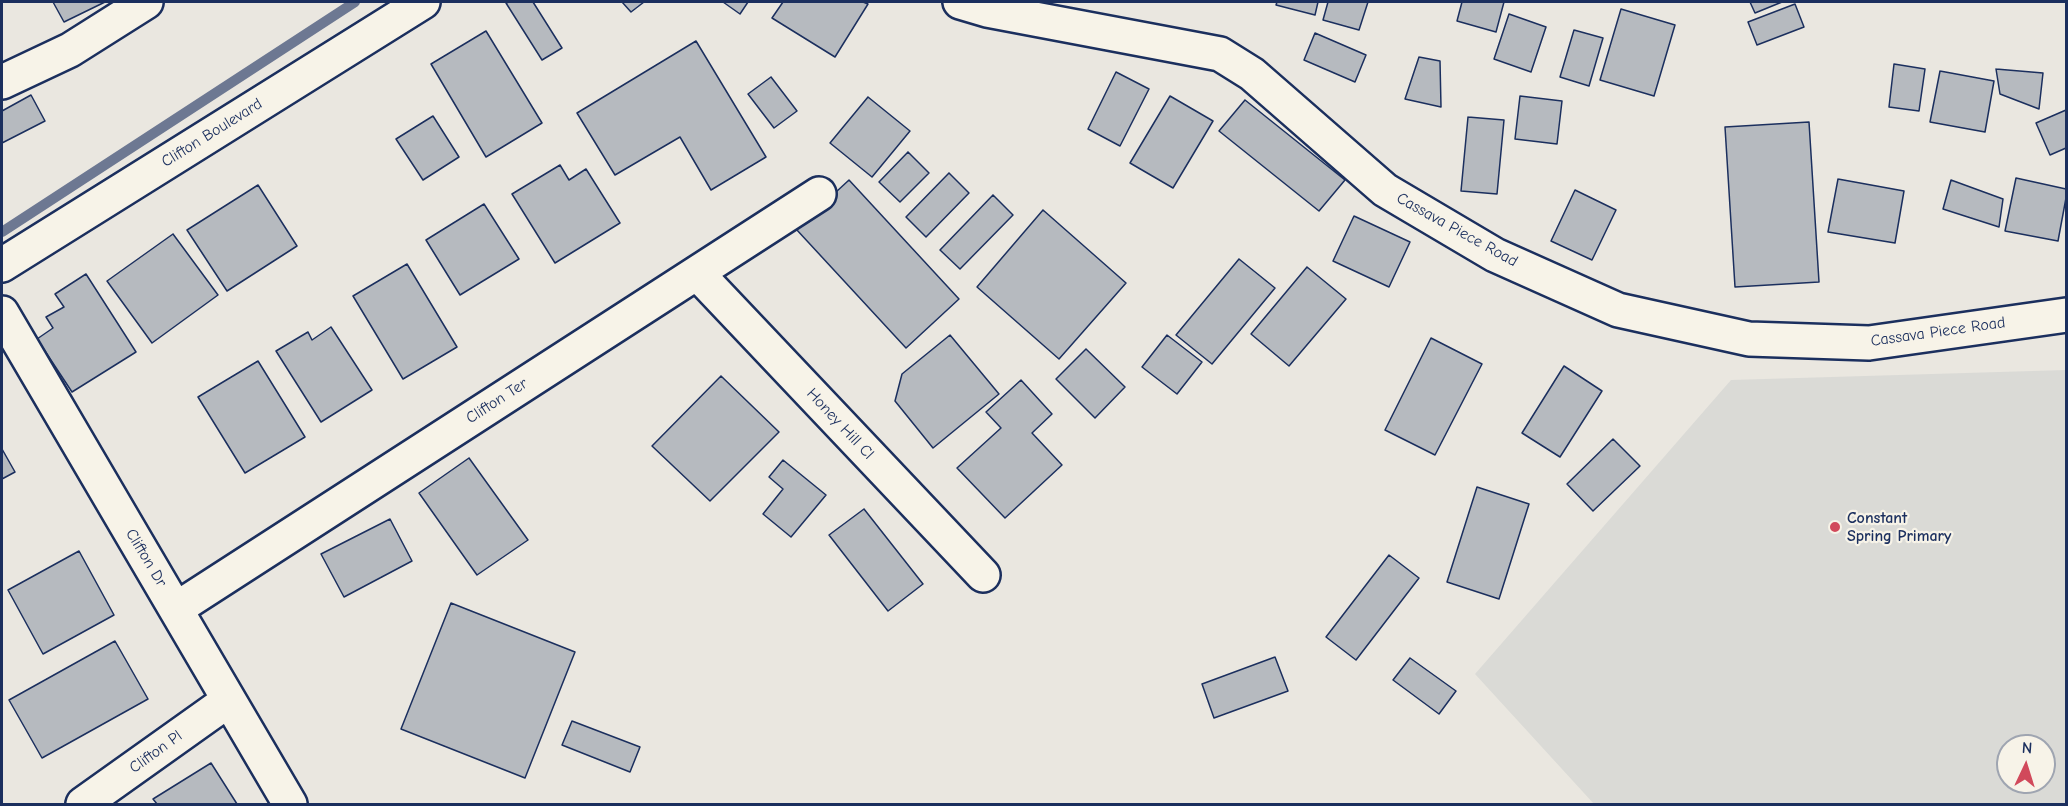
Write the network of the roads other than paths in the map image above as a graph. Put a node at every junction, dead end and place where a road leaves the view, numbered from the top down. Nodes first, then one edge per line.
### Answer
1 (147, 2) edge
2 (423, 2) edge
3 (960, 2) edge
4 (2, 82) edge
5 (819, 194) dead end
6 (2, 265) edge
7 (697, 273) junction
8 (2, 313) edge
9 (2067, 315) edge
10 (983, 574) dead end
11 (176, 609) junction
12 (229, 700) junction
13 (83, 804) edge
14 (290, 804) edge

1 - 4 street
2 - 6 street, Clifton Boulevard
3 - 9 street, Cassava Piece Road
5 - 7 street, Clifton Ter
7 - 10 street, Honey Hill Cl
7 - 11 street, Clifton Ter
8 - 11 street, Clifton Dr
11 - 12 street, Clifton Dr
12 - 13 street, Clifton Pl
12 - 14 street, Clifton Dr

